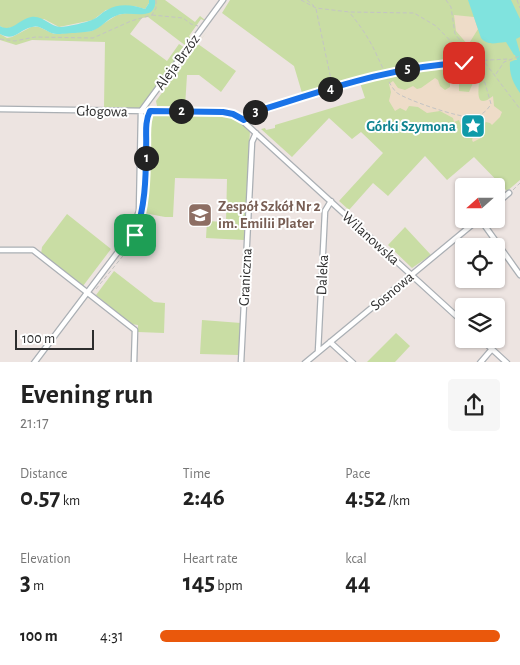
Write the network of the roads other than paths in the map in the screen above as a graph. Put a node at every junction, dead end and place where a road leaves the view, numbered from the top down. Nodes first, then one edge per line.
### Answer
1 (223, 0) edge
2 (332, 88) road end
3 (0, 109) edge
4 (140, 111) junction
5 (244, 120) junction
6 (256, 133) junction
7 (509, 193) road end
8 (505, 196) edge
9 (331, 201) junction
10 (469, 228) edge
11 (486, 228) edge
12 (0, 250) edge
13 (412, 274) junction
14 (520, 275) edge
15 (86, 293) junction
16 (455, 315) edge
17 (330, 342) junction
18 (492, 349) joint
19 (318, 352) junction
20 (34, 362) edge
21 (134, 362) edge
22 (241, 362) edge
23 (305, 362) edge
24 (353, 362) edge
25 (480, 362) edge
26 (506, 362) edge

1 - 4 street, Aleja Brzóz
2 - 5 street
3 - 4 street, Głogowa
4 - 5 street, Głogowa
4 - 15 street
5 - 6 street, Głogowa
6 - 9 street, Wilanowska
6 - 22 street, Graniczna
7 - 8 street
9 - 13 street, Wilanowska
9 - 19 street, Daleka
10 - 13 street, Sosnowa
11 - 14 street
12 - 15 street
13 - 16 street, Wilanowska
13 - 17 street, Sosnowa
15 - 20 street
15 - 21 street
17 - 19 street, Sosnowa
17 - 24 street
18 - 25 street
18 - 26 street
19 - 23 street, Sosnowa

